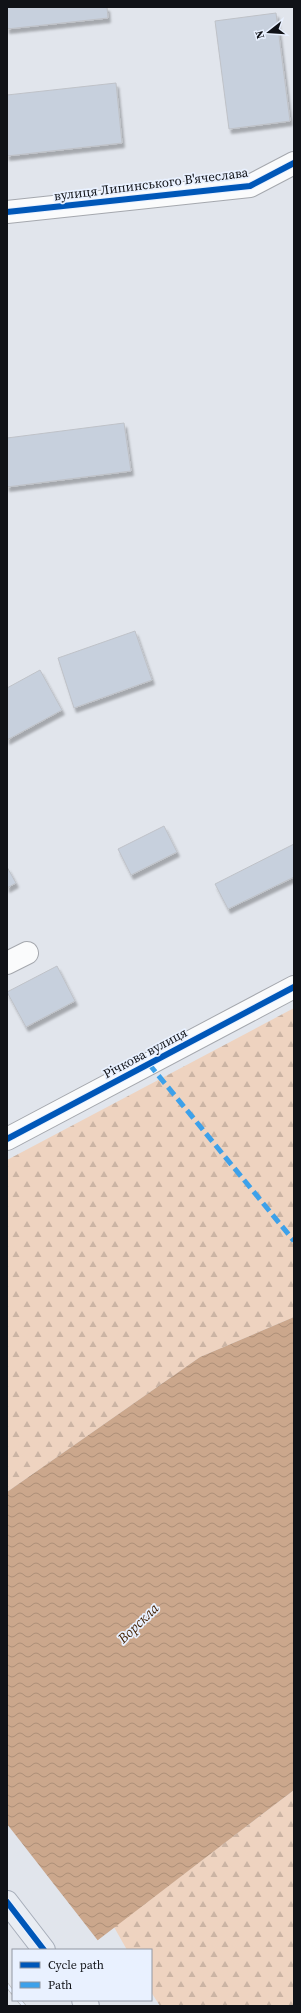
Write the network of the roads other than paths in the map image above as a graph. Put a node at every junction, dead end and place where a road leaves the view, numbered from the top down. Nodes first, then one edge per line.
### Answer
1 (294, 163) edge
2 (7, 212) edge
3 (27, 953) dead end
4 (7, 963) edge
5 (294, 987) edge
6 (7, 1139) edge
7 (7, 1902) edge
8 (43, 1949) edge

1 - 2 street, вулиця Липинського В'ячеслава
3 - 4 street
5 - 6 street, Річкова вулиця
7 - 8 main road

